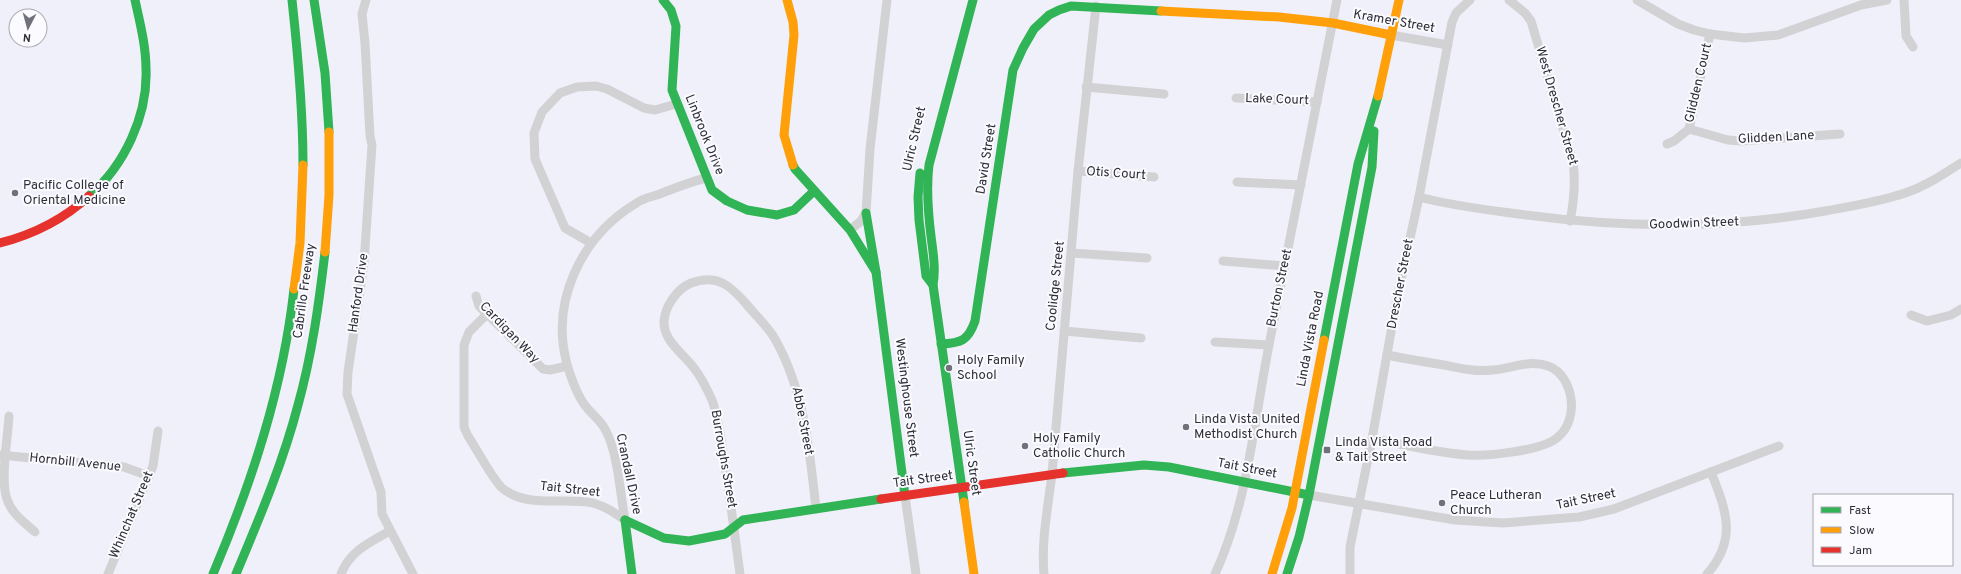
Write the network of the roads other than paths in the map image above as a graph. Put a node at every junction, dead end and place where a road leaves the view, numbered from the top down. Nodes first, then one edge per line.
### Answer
1 (135, 0) edge
2 (292, 0) edge
3 (314, 0) edge
4 (366, 0) edge
5 (664, 0) edge
6 (786, 0) edge
7 (887, 0) edge
8 (965, 0) edge
9 (973, 0) edge
10 (1337, 0) edge
11 (1399, 0) edge
12 (1470, 0) edge
13 (1509, 0) edge
14 (1637, 0) edge
15 (1887, 0) edge
16 (1904, 0) edge
17 (1097, 3) edge
18 (1332, 23) junction
19 (1710, 34) junction
20 (1392, 35) junction
21 (1448, 44) junction
22 (1913, 47) dead end
23 (1086, 87) junction
24 (1164, 94) dead end
25 (1236, 98) dead end
26 (1317, 102) junction
27 (676, 104) junction
28 (1375, 109) junction
29 (1689, 129) junction
30 (1840, 134) dead end
31 (1667, 144) dead end
32 (1961, 163) edge
33 (1078, 171) junction
34 (1154, 177) dead end
35 (706, 178) junction
36 (1237, 182) dead end
37 (1301, 185) junction
38 (814, 191) junction
39 (1419, 197) junction
40 (866, 213) junction
41 (1570, 222) junction
42 (850, 230) junction
43 (0, 243) edge
44 (591, 243) junction
45 (1072, 253) junction
46 (1147, 258) dead end
47 (1224, 261) dead end
48 (1285, 266) junction
49 (876, 272) junction
50 (933, 285) junction
51 (679, 290) joint
52 (476, 296) dead end
53 (1961, 309) edge
54 (487, 314) junction
55 (1911, 315) dead end
56 (1064, 331) junction
57 (1141, 338) dead end
58 (1215, 342) dead end
59 (941, 344) junction
60 (1269, 345) junction
61 (1387, 355) junction
62 (567, 366) junction
63 (9, 416) dead end
64 (158, 431) dead end
65 (1372, 439) junction
66 (1779, 446) dead end
67 (3, 455) edge
68 (1711, 472) junction
69 (1052, 474) junction
70 (149, 476) junction
71 (1244, 482) junction
72 (961, 488) junction
73 (1295, 492) junction
74 (1309, 495) junction
75 (905, 496) junction
76 (1360, 504) junction
77 (816, 509) junction
78 (625, 520) junction
79 (734, 526) junction
80 (390, 531) junction
81 (35, 532) dead end
82 (108, 574) edge
83 (213, 574) edge
84 (236, 574) edge
85 (341, 574) edge
86 (412, 574) edge
87 (632, 574) edge
88 (740, 574) edge
89 (916, 574) edge
90 (974, 574) edge
91 (1044, 574) edge
92 (1216, 574) edge
93 (1272, 574) edge
94 (1287, 574) edge
95 (1350, 574) edge
96 (1707, 574) edge

1 - 43 main road
2 - 83 main road, Cabrillo Freeway
3 - 84 main road, Cabrillo Freeway
4 - 80 street, Hanford Drive
5 - 27 main road, Linbrook Drive
6 - 38 main road
7 - 40 street
8 - 50 main road, Ulric Street
9 - 50 main road, Ulric Street
10 - 18 street, Burton Street
11 - 20 main road, Linda Vista Road
12 - 21 street, Drescher Street
13 - 41 street, West Drescher Street
14 - 19 street
15 - 19 street
16 - 22 street
17 - 18 main road, Kramer Street
17 - 23 street, Coolidge Street
17 - 59 main road, David Street
18 - 20 main road, Kramer Street
18 - 26 street, Burton Street
19 - 29 street, Glidden Court
20 - 21 street, Kramer Street
20 - 28 main road, Linda Vista Road
21 - 39 street, Drescher Street
23 - 24 street
23 - 33 street, Coolidge Street
25 - 26 street, Lake Court
26 - 37 street, Burton Street
27 - 35 main road, Linbrook Drive
27 - 44 street
28 - 73 main road, Linda Vista Road
28 - 74 main road, Linda Vista Road
29 - 30 street, Glidden Lane
29 - 31 street, Glidden Court
32 - 41 street, Goodwin Street
33 - 34 street, Otis Court
33 - 45 street, Coolidge Street
35 - 38 main road, Linbrook Drive
35 - 44 street, Crandall Drive
36 - 37 street
37 - 48 street, Burton Street
38 - 42 main road
39 - 41 street, Goodwin Street
39 - 61 street, Drescher Street
40 - 42 street
40 - 49 main road, Westinghouse Street
42 - 49 main road
44 - 62 street, Crandall Drive
45 - 46 street
45 - 56 street, Coolidge Street
47 - 48 street
48 - 60 street, Burton Street
49 - 75 main road, Westinghouse Street
50 - 59 main road, Ulric Street
51 - 77 street, Abbe Street
51 - 79 street, Burroughs Street
52 - 54 street, Cardigan Way
53 - 55 street
54 - 62 street, Cardigan Way
54 - 78 street, Tait Street
56 - 57 street
56 - 69 street, Coolidge Street
58 - 60 street
59 - 72 main road, Ulric Street
60 - 71 street, Burton Street
61 - 65 street, Drescher Street
61 - 65 street
62 - 78 street, Crandall Drive
63 - 67 street
64 - 70 street, Whinchat Street
65 - 76 street, Drescher Street
66 - 68 street, Tait Street
67 - 70 street, Hornbill Avenue
67 - 81 street
68 - 76 street, Tait Street
68 - 96 street
69 - 71 main road, Tait Street
69 - 72 main road, Tait Street
69 - 91 street, Coolidge Street
70 - 82 street, Whinchat Street
71 - 73 main road, Tait Street
71 - 92 street, Burton Street
72 - 75 main road, Tait Street
72 - 90 main road, Ulric Street
73 - 74 main road, Tait Street
73 - 93 main road, Linda Vista Road
74 - 76 street, Tait Street
74 - 94 main road, Linda Vista Road
75 - 77 main road, Tait Street
75 - 89 street, Westinghouse Street
76 - 95 street, Drescher Street
77 - 79 main road, Tait Street
78 - 79 main road, Tait Street
78 - 87 main road, Crandall Drive
79 - 88 street, Burroughs Street
80 - 85 street
80 - 86 street, Hanford Drive

